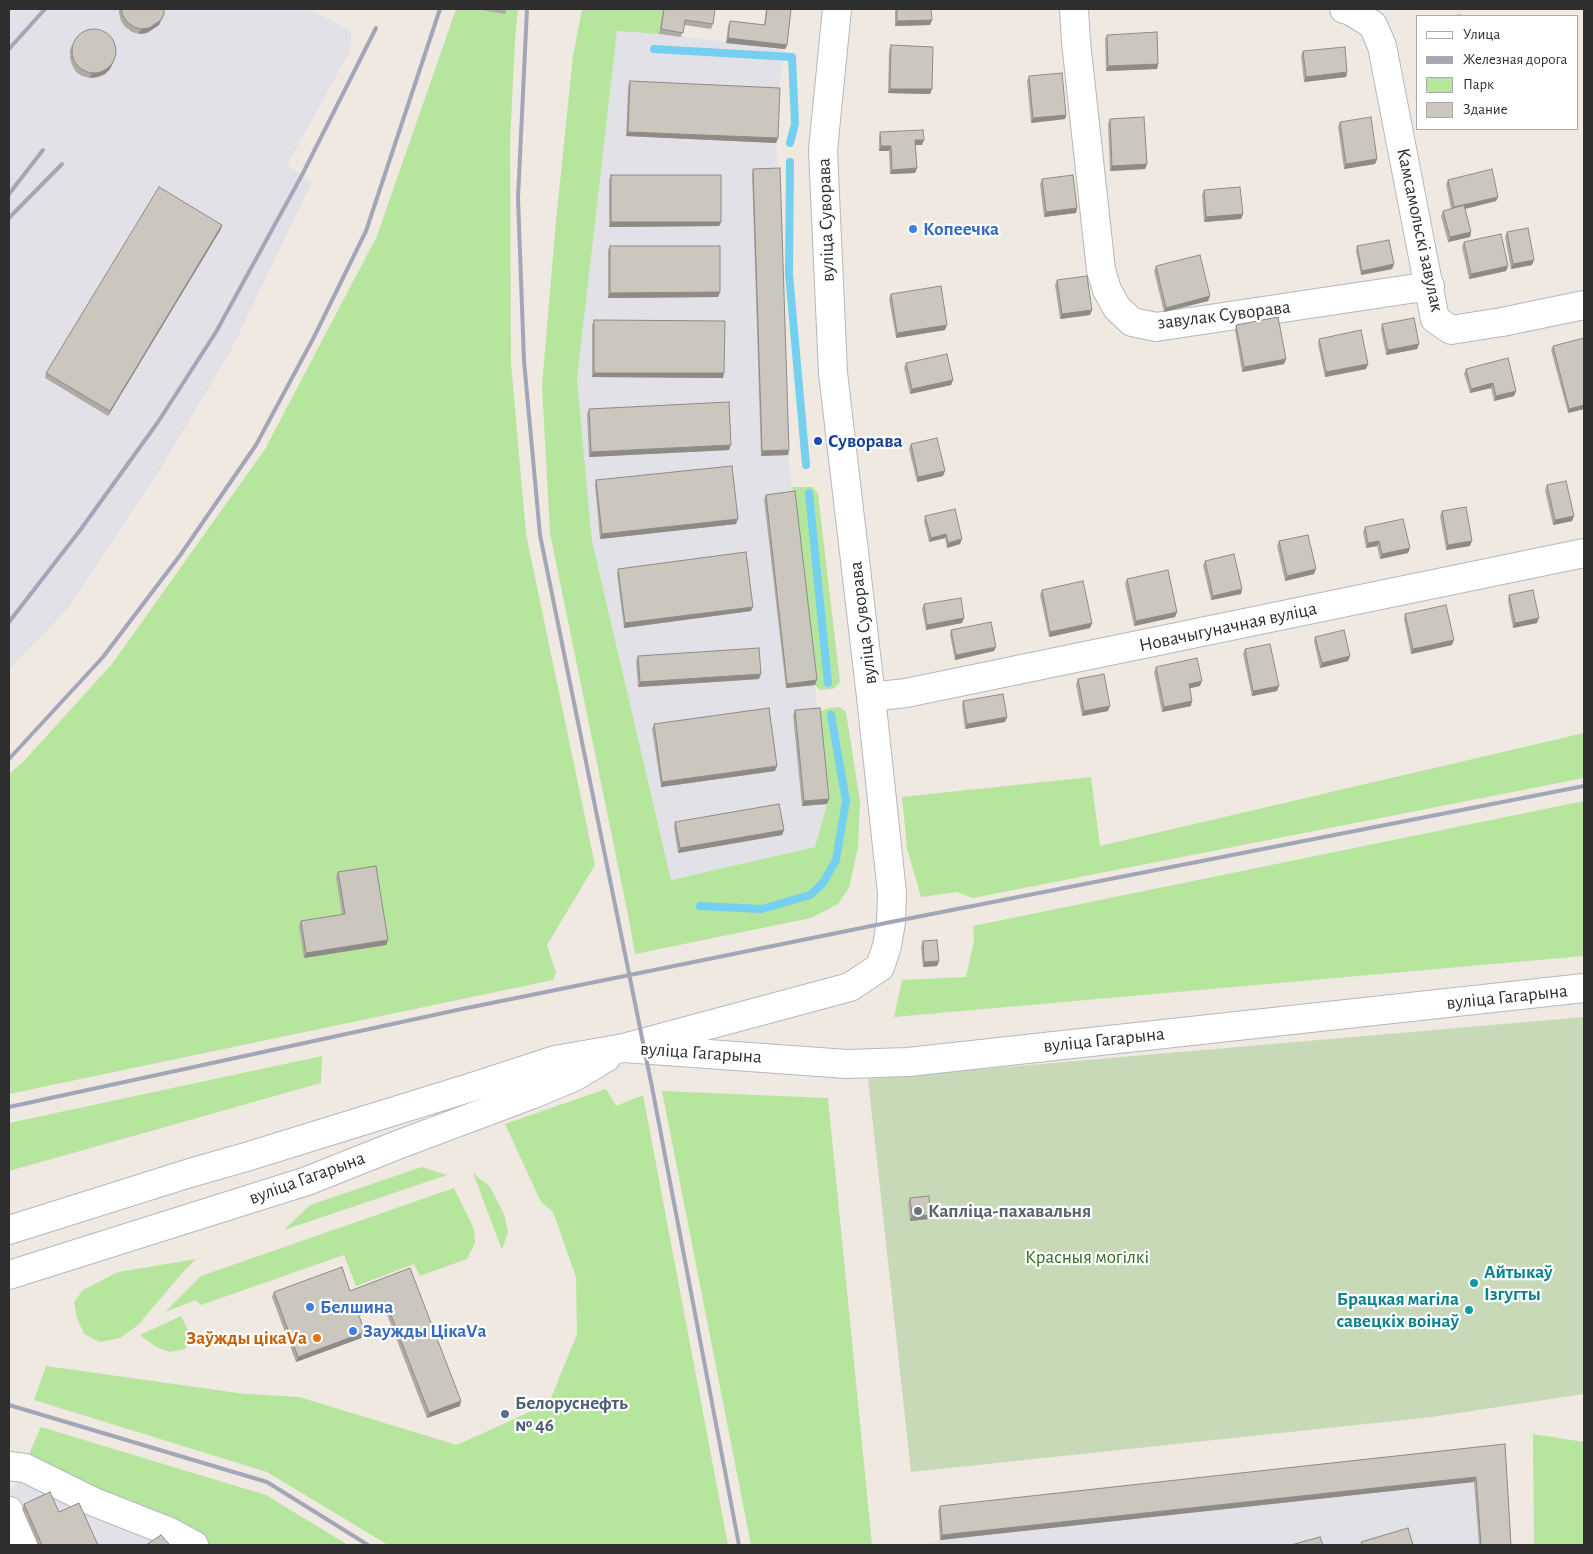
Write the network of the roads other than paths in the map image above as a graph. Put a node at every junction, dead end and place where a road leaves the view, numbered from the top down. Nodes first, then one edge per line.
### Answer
1 (836, 9) edge
2 (1074, 9) edge
3 (1344, 9) edge
4 (1430, 286) junction
5 (1584, 305) edge
6 (1584, 554) edge
7 (871, 697) junction
8 (1584, 988) edge
9 (624, 1048) junction
10 (246, 1157) junction
11 (252, 1198) junction
12 (9, 1230) edge
13 (20, 1271) edge
14 (9, 1292) edge
15 (9, 1466) edge
16 (9, 1511) edge
17 (23, 1545) edge
18 (194, 1545) edge

1 - 7 street, вуліца Суворава
2 - 4 street, завулак Суворава
3 - 4 street, Камсамольскі завулак
4 - 5 street, Камсамольскі завулак
6 - 7 street, Новачыгуначная вуліца
7 - 9 street, вуліца Суворава
8 - 9 street, вуліца Гагарына
9 - 10 street, вуліца Гагарына
9 - 11 street, вуліца Гагарына
10 - 11 street
10 - 12 street, вуліца Гагарына
11 - 13 street, вуліца Гагарына
13 - 14 street
15 - 18 street
16 - 17 street

